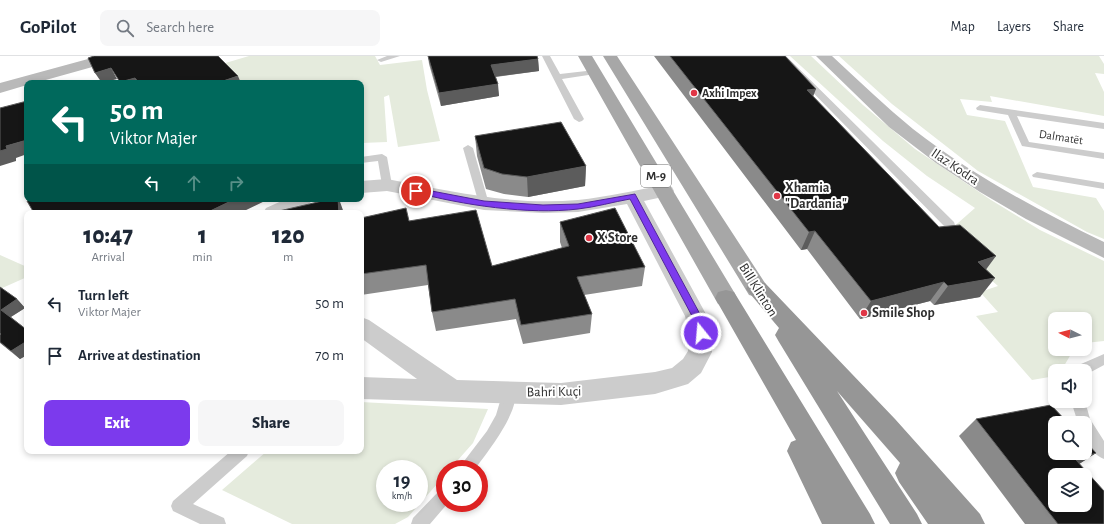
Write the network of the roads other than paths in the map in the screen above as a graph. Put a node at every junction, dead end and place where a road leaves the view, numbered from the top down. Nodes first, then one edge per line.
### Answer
1 (116, 56) edge
2 (396, 56) edge
3 (546, 56) edge
4 (586, 56) edge
5 (610, 56) edge
6 (781, 56) edge
7 (824, 56) edge
8 (381, 60) dead end
9 (595, 72) junction
10 (557, 77) junction
11 (29, 80) edge
12 (24, 81) edge
13 (0, 88) edge
14 (980, 108) dead end
15 (1012, 112) junction
16 (579, 119) dead end
17 (1104, 126) edge
18 (468, 148) dead end
19 (1104, 156) edge
20 (364, 160) edge
21 (1037, 175) dead end
22 (387, 185) junction
23 (1104, 186) edge
24 (364, 188) edge
25 (665, 191) junction
26 (632, 196) junction
27 (298, 202) edge
28 (484, 204) junction
29 (280, 210) edge
30 (950, 225) edge
31 (1104, 251) edge
32 (757, 289) junction
33 (726, 298) junction
34 (364, 328) edge
35 (1104, 359) edge
36 (1092, 365) edge
37 (364, 388) edge
38 (453, 391) junction
39 (509, 392) junction
40 (1079, 408) edge
41 (1104, 452) edge
42 (239, 454) edge
43 (473, 460) edge
44 (436, 505) edge
45 (218, 524) edge
46 (419, 524) edge
47 (837, 524) edge
48 (860, 524) edge
49 (907, 524) edge
50 (945, 524) edge
51 (970, 524) edge

1 - 11 street
2 - 8 lane
3 - 10 lane
4 - 9 main road, M-9
5 - 32 main road, Bill Klinton / M-9
6 - 30 lane
7 - 31 street, Ilaz Kodra
9 - 10 lane
9 - 25 main road, M-9
10 - 16 lane
12 - 13 street
14 - 15 lane, Dalmatët
15 - 17 lane, Dalmatët
15 - 19 lane, Dalmatët
18 - 28 lane
20 - 22 lane
21 - 23 lane
22 - 24 street
22 - 28 street
25 - 26 street
25 - 33 main road, M-9
26 - 28 street
26 - 39 street, Bahri Kuçi
27 - 29 street
32 - 49 highway, Bill Klinton / M-9
32 - 50 highway
32 - 51 highway
33 - 47 highway
33 - 48 highway, M-9
34 - 38 street
35 - 36 lane
37 - 38 street, Bahri Kuçi
38 - 39 street, Bahri Kuçi
39 - 43 lane
40 - 41 lane
42 - 45 lane
44 - 46 lane

